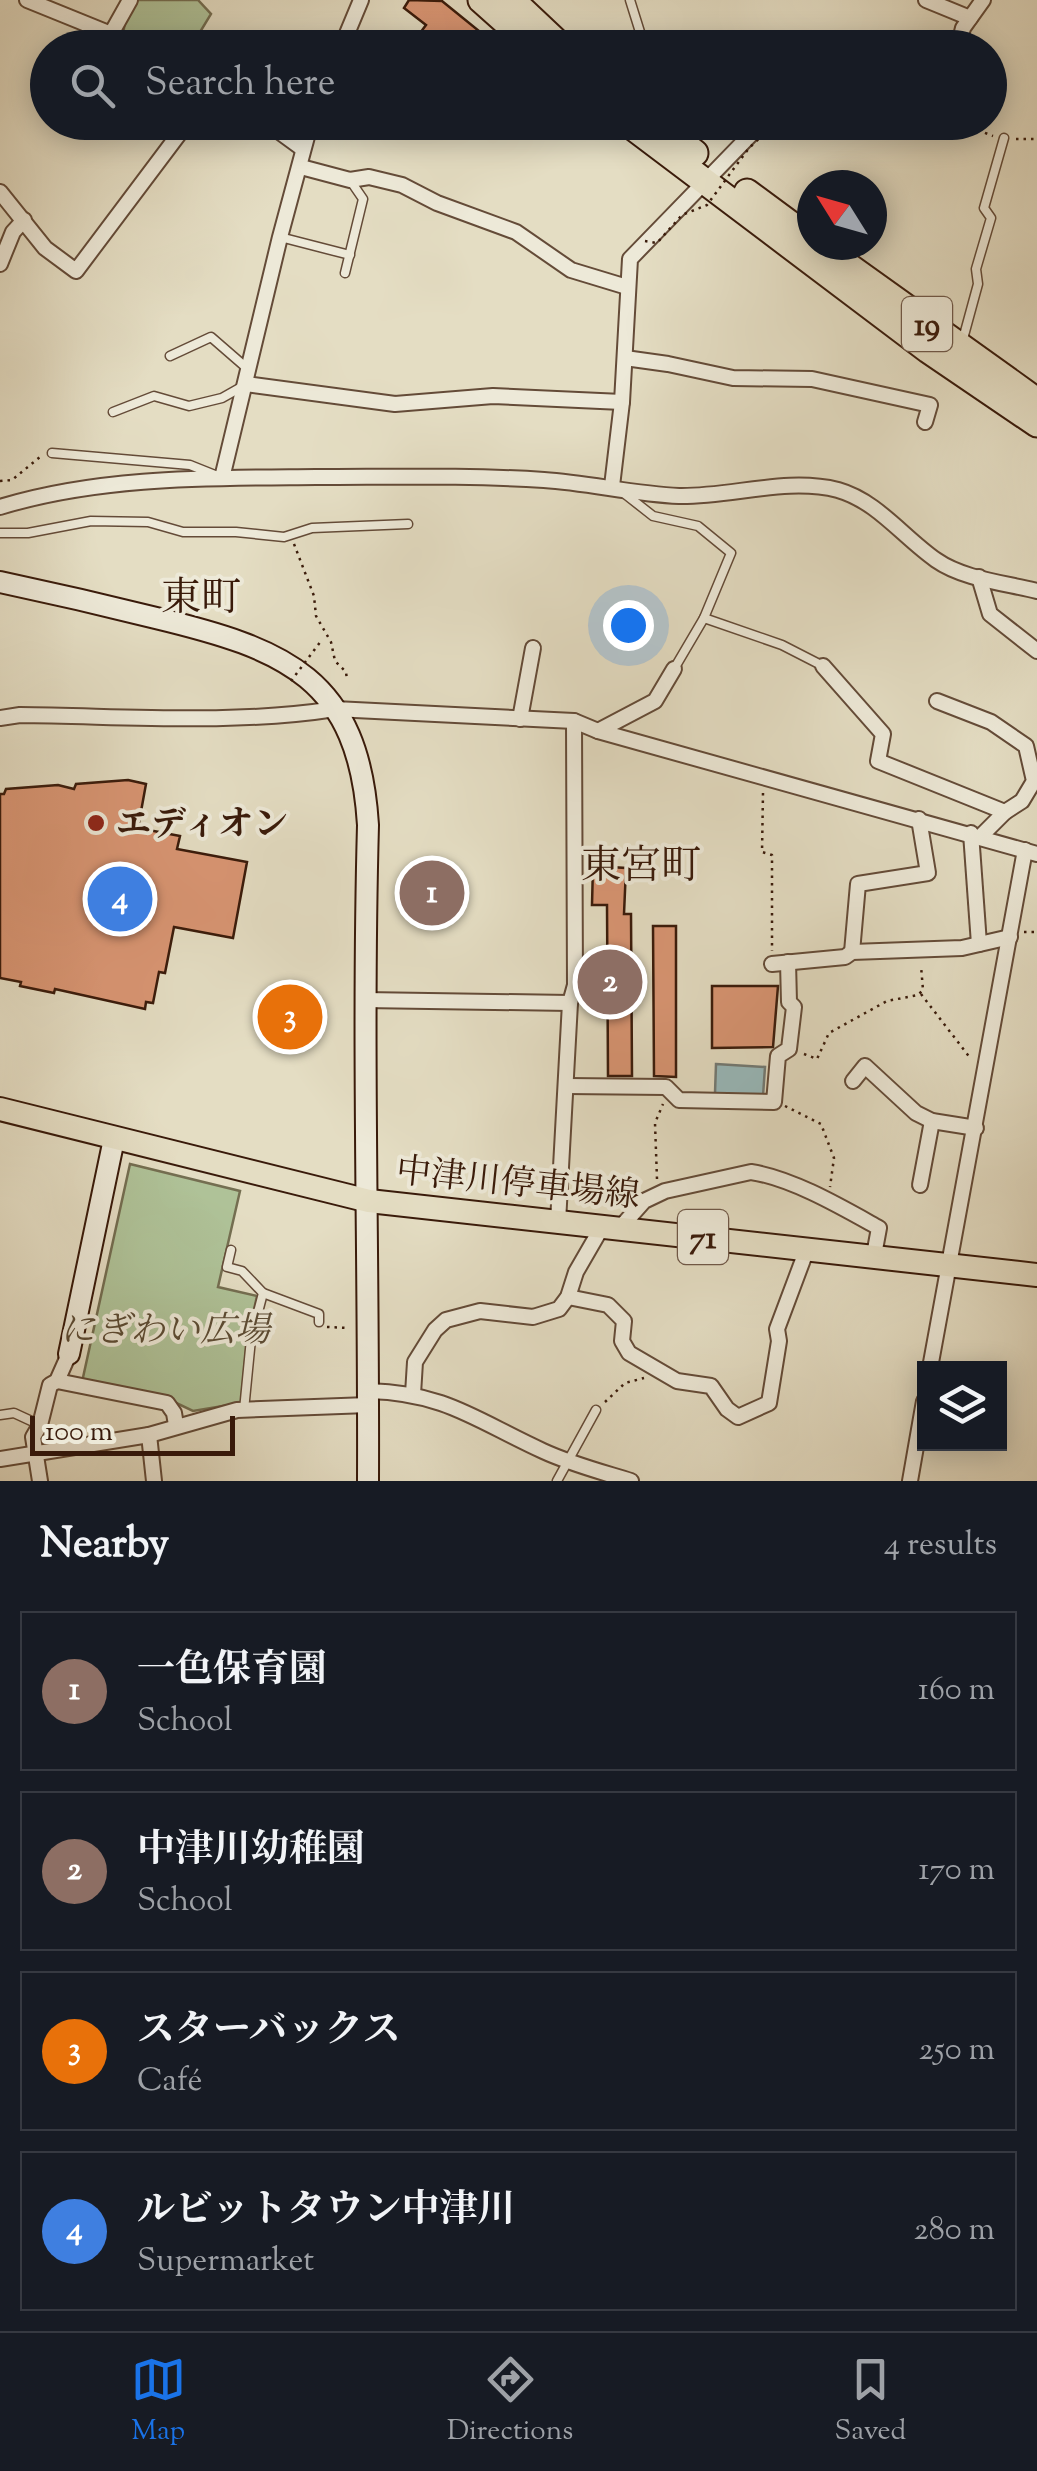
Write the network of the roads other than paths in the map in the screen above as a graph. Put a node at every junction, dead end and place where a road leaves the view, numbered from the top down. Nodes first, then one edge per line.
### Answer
1 (28, 0) edge
2 (130, 0) edge
3 (360, 0) edge
4 (481, 0) edge
5 (512, 0) edge
6 (630, 0) edge
7 (926, 0) edge
8 (983, 0) edge
9 (970, 18) junction
10 (101, 30) edge
11 (113, 30) edge
12 (348, 30) edge
13 (515, 30) edge
14 (543, 30) edge
15 (639, 30) edge
16 (962, 30) edge
17 (174, 140) edge
18 (292, 140) edge
19 (305, 140) edge
20 (654, 140) edge
21 (674, 140) edge
22 (745, 140) edge
23 (1003, 140) edge
24 (303, 148) junction
25 (301, 167) junction
26 (710, 176) junction
27 (350, 180) junction
28 (0, 192) edge
29 (24, 220) junction
30 (797, 231) edge
31 (280, 237) junction
32 (350, 255) junction
33 (839, 260) edge
34 (0, 264) edge
35 (346, 273) dead end
36 (627, 286) junction
37 (960, 349) junction
38 (170, 356) dead end
39 (625, 358) junction
40 (248, 378) junction
41 (1037, 401) edge
42 (622, 402) junction
43 (113, 412) dead end
44 (925, 422) dead end
45 (1037, 424) edge
46 (52, 453) road end
47 (222, 478) junction
48 (615, 487) junction
49 (0, 507) edge
50 (408, 524) dead end
51 (0, 534) edge
52 (979, 577) junction
53 (0, 582) edge
54 (1037, 591) edge
55 (704, 618) junction
56 (533, 648) dead end
57 (1037, 651) edge
58 (824, 666) joint
59 (674, 669) joint
60 (937, 701) dead end
61 (335, 708) junction
62 (0, 718) edge
63 (520, 718) junction
64 (574, 721) junction
65 (598, 731) junction
66 (1005, 812) junction
67 (920, 818) junction
68 (976, 835) junction
69 (1031, 852) edge
70 (1010, 936) junction
71 (978, 944) junction
72 (852, 952) junction
73 (788, 962) junction
74 (772, 964) road end
75 (364, 1000) junction
76 (570, 1002) junction
77 (853, 1081) dead end
78 (568, 1086) junction
79 (0, 1109) edge
80 (932, 1121) junction
81 (976, 1128) junction
82 (114, 1139) junction
83 (920, 1184) dead end
84 (368, 1201) junction
85 (558, 1222) junction
86 (611, 1228) junction
87 (807, 1249) junction
88 (231, 1250) dead end
89 (874, 1255) junction
90 (950, 1265) junction
91 (1037, 1275) edge
92 (263, 1294) junction
93 (568, 1297) junction
94 (319, 1322) road end
95 (69, 1354) joint
96 (931, 1361) edge
97 (57, 1381) junction
98 (413, 1394) junction
99 (368, 1398) junction
100 (244, 1410) junction
101 (596, 1410) road end
102 (0, 1414) edge
103 (40, 1426) junction
104 (176, 1426) junction
105 (149, 1435) junction
106 (917, 1441) edge
107 (34, 1452) junction
108 (0, 1459) edge
109 (568, 1460) junction
110 (40, 1481) edge
111 (154, 1481) edge
112 (368, 1481) edge
113 (557, 1481) edge
114 (632, 1481) edge
115 (910, 1481) edge

1 - 10 street
2 - 11 street
3 - 12 street
4 - 13 highway
5 - 14 highway
6 - 15 lane
7 - 9 street
8 - 9 street
9 - 16 street
17 - 29 street
18 - 24 street
19 - 24 street
20 - 26 highway, 19
21 - 26 highway, 19
22 - 26 street
23 - 37 lane
24 - 25 street
25 - 27 street
25 - 31 street
26 - 30 highway, 19
26 - 36 street
26 - 45 highway, 19
27 - 32 lane
27 - 36 street
28 - 29 street
29 - 34 street
31 - 32 lane
31 - 40 street
32 - 35 lane
33 - 37 highway, 19
36 - 39 street
37 - 41 highway, 19
38 - 40 lane
39 - 42 street
39 - 44 street
40 - 42 street
40 - 43 lane
40 - 47 street
42 - 48 street
46 - 47 lane
47 - 48 street
47 - 49 street
48 - 52 street
48 - 55 lane
50 - 51 lane
52 - 54 street
52 - 57 street
53 - 61 street
55 - 58 lane
55 - 59 lane
56 - 63 street
58 - 66 street
59 - 65 street
60 - 66 street
61 - 62 street
61 - 63 street
61 - 75 street
63 - 64 street
64 - 65 street
64 - 76 street
65 - 67 street
66 - 68 street
67 - 68 street
67 - 72 street
68 - 69 street
68 - 71 street
69 - 70 street
70 - 71 street
70 - 81 street
71 - 72 street
72 - 73 street
73 - 74 street
73 - 78 street
75 - 76 street
75 - 84 street
76 - 78 street
77 - 80 street
78 - 85 street
79 - 82 main road, 中津川停車場線 / 71
80 - 81 street
80 - 83 street
81 - 90 street
82 - 84 main road, 中津川停車場線 / 71
82 - 95 street
84 - 85 main road, 中津川停車場線 / 71
84 - 99 street
85 - 86 main road, 中津川停車場線 / 71
86 - 87 main road, 中津川停車場線 / 71
86 - 89 street
86 - 93 street
87 - 89 main road, 中津川停車場線 / 71
87 - 93 street
88 - 92 lane
89 - 90 main road, 中津川停車場線 / 71
90 - 91 main road, 中津川停車場線 / 71
90 - 96 street
92 - 94 lane
92 - 100 lane
93 - 98 street
95 - 97 street
97 - 103 street
97 - 104 street
98 - 99 street
98 - 109 street
99 - 100 street
99 - 112 street
100 - 104 street
101 - 109 lane
102 - 103 lane
103 - 107 street
104 - 105 street
105 - 107 street
105 - 111 street
106 - 115 street
107 - 108 street
107 - 110 street
109 - 113 lane
109 - 114 street

